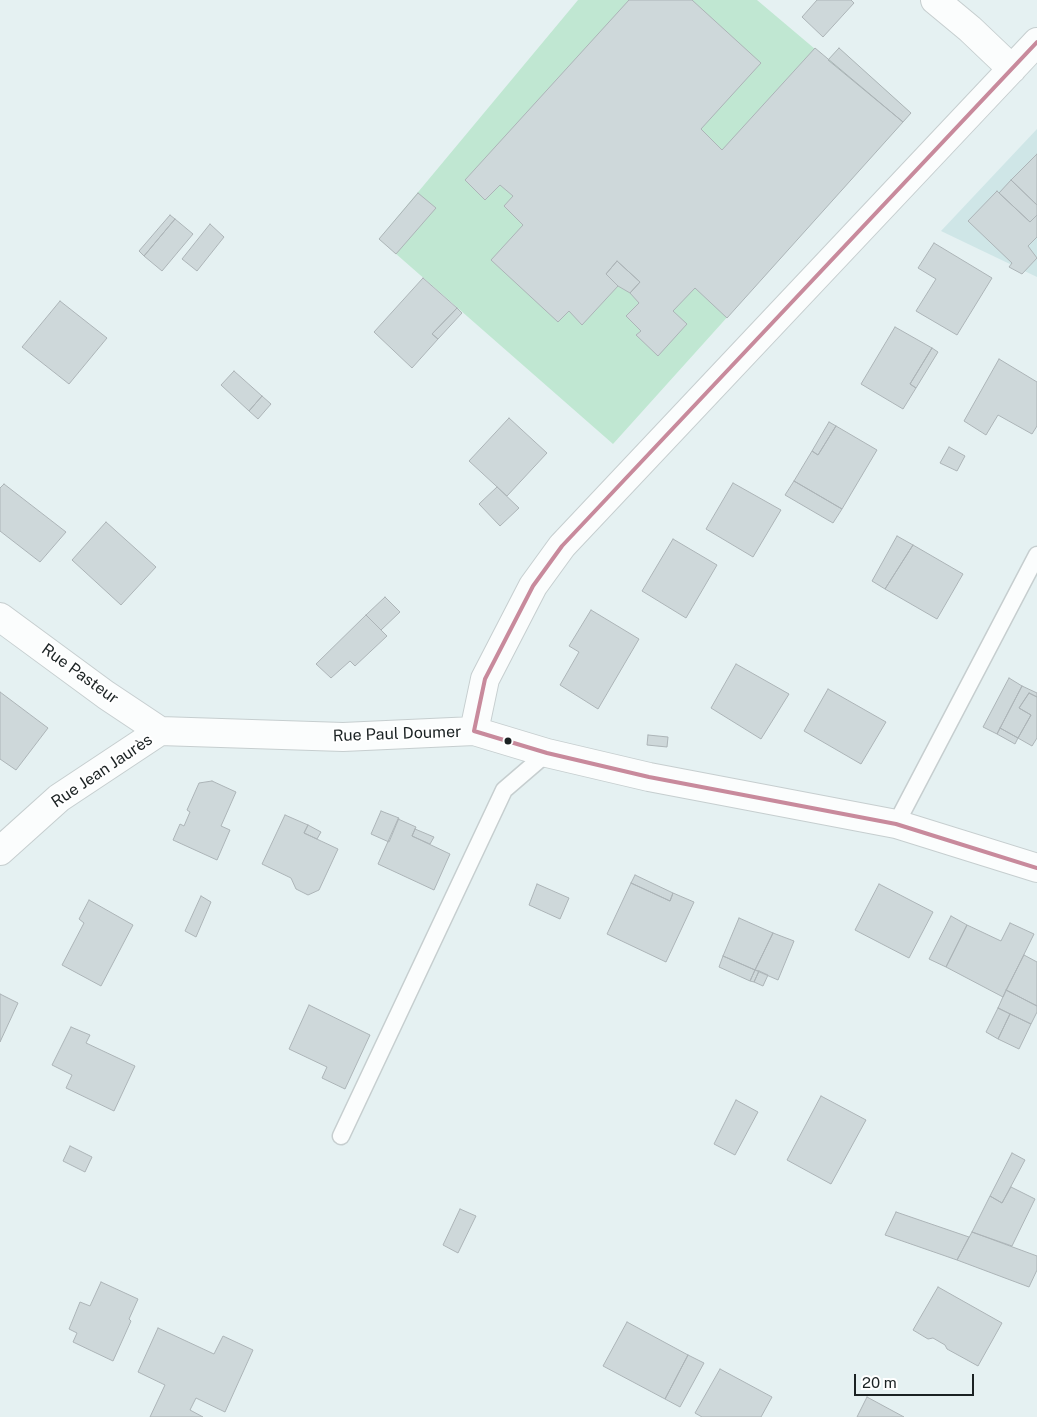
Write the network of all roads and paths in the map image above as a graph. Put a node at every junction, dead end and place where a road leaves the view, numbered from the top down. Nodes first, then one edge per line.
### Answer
1 (945, 5) edge
2 (1037, 42) edge
3 (1012, 68) junction
4 (1037, 555) edge
5 (0, 617) edge
6 (160, 731) junction
7 (474, 731) junction
8 (547, 753) junction
9 (896, 824) junction
10 (0, 851) edge
11 (1037, 868) edge
12 (341, 1136) dead end

1 - 3 street
2 - 3 street
3 - 7 street
4 - 9 lane
5 - 6 street, Rue Pasteur
6 - 7 street, Rue Paul Doumer
6 - 10 street, Rue Jean Jaurès
7 - 8 street, Rue Paul Doumer
8 - 9 street, Rue Paul Doumer
8 - 12 lane
9 - 11 street, Rue Paul Doumer

